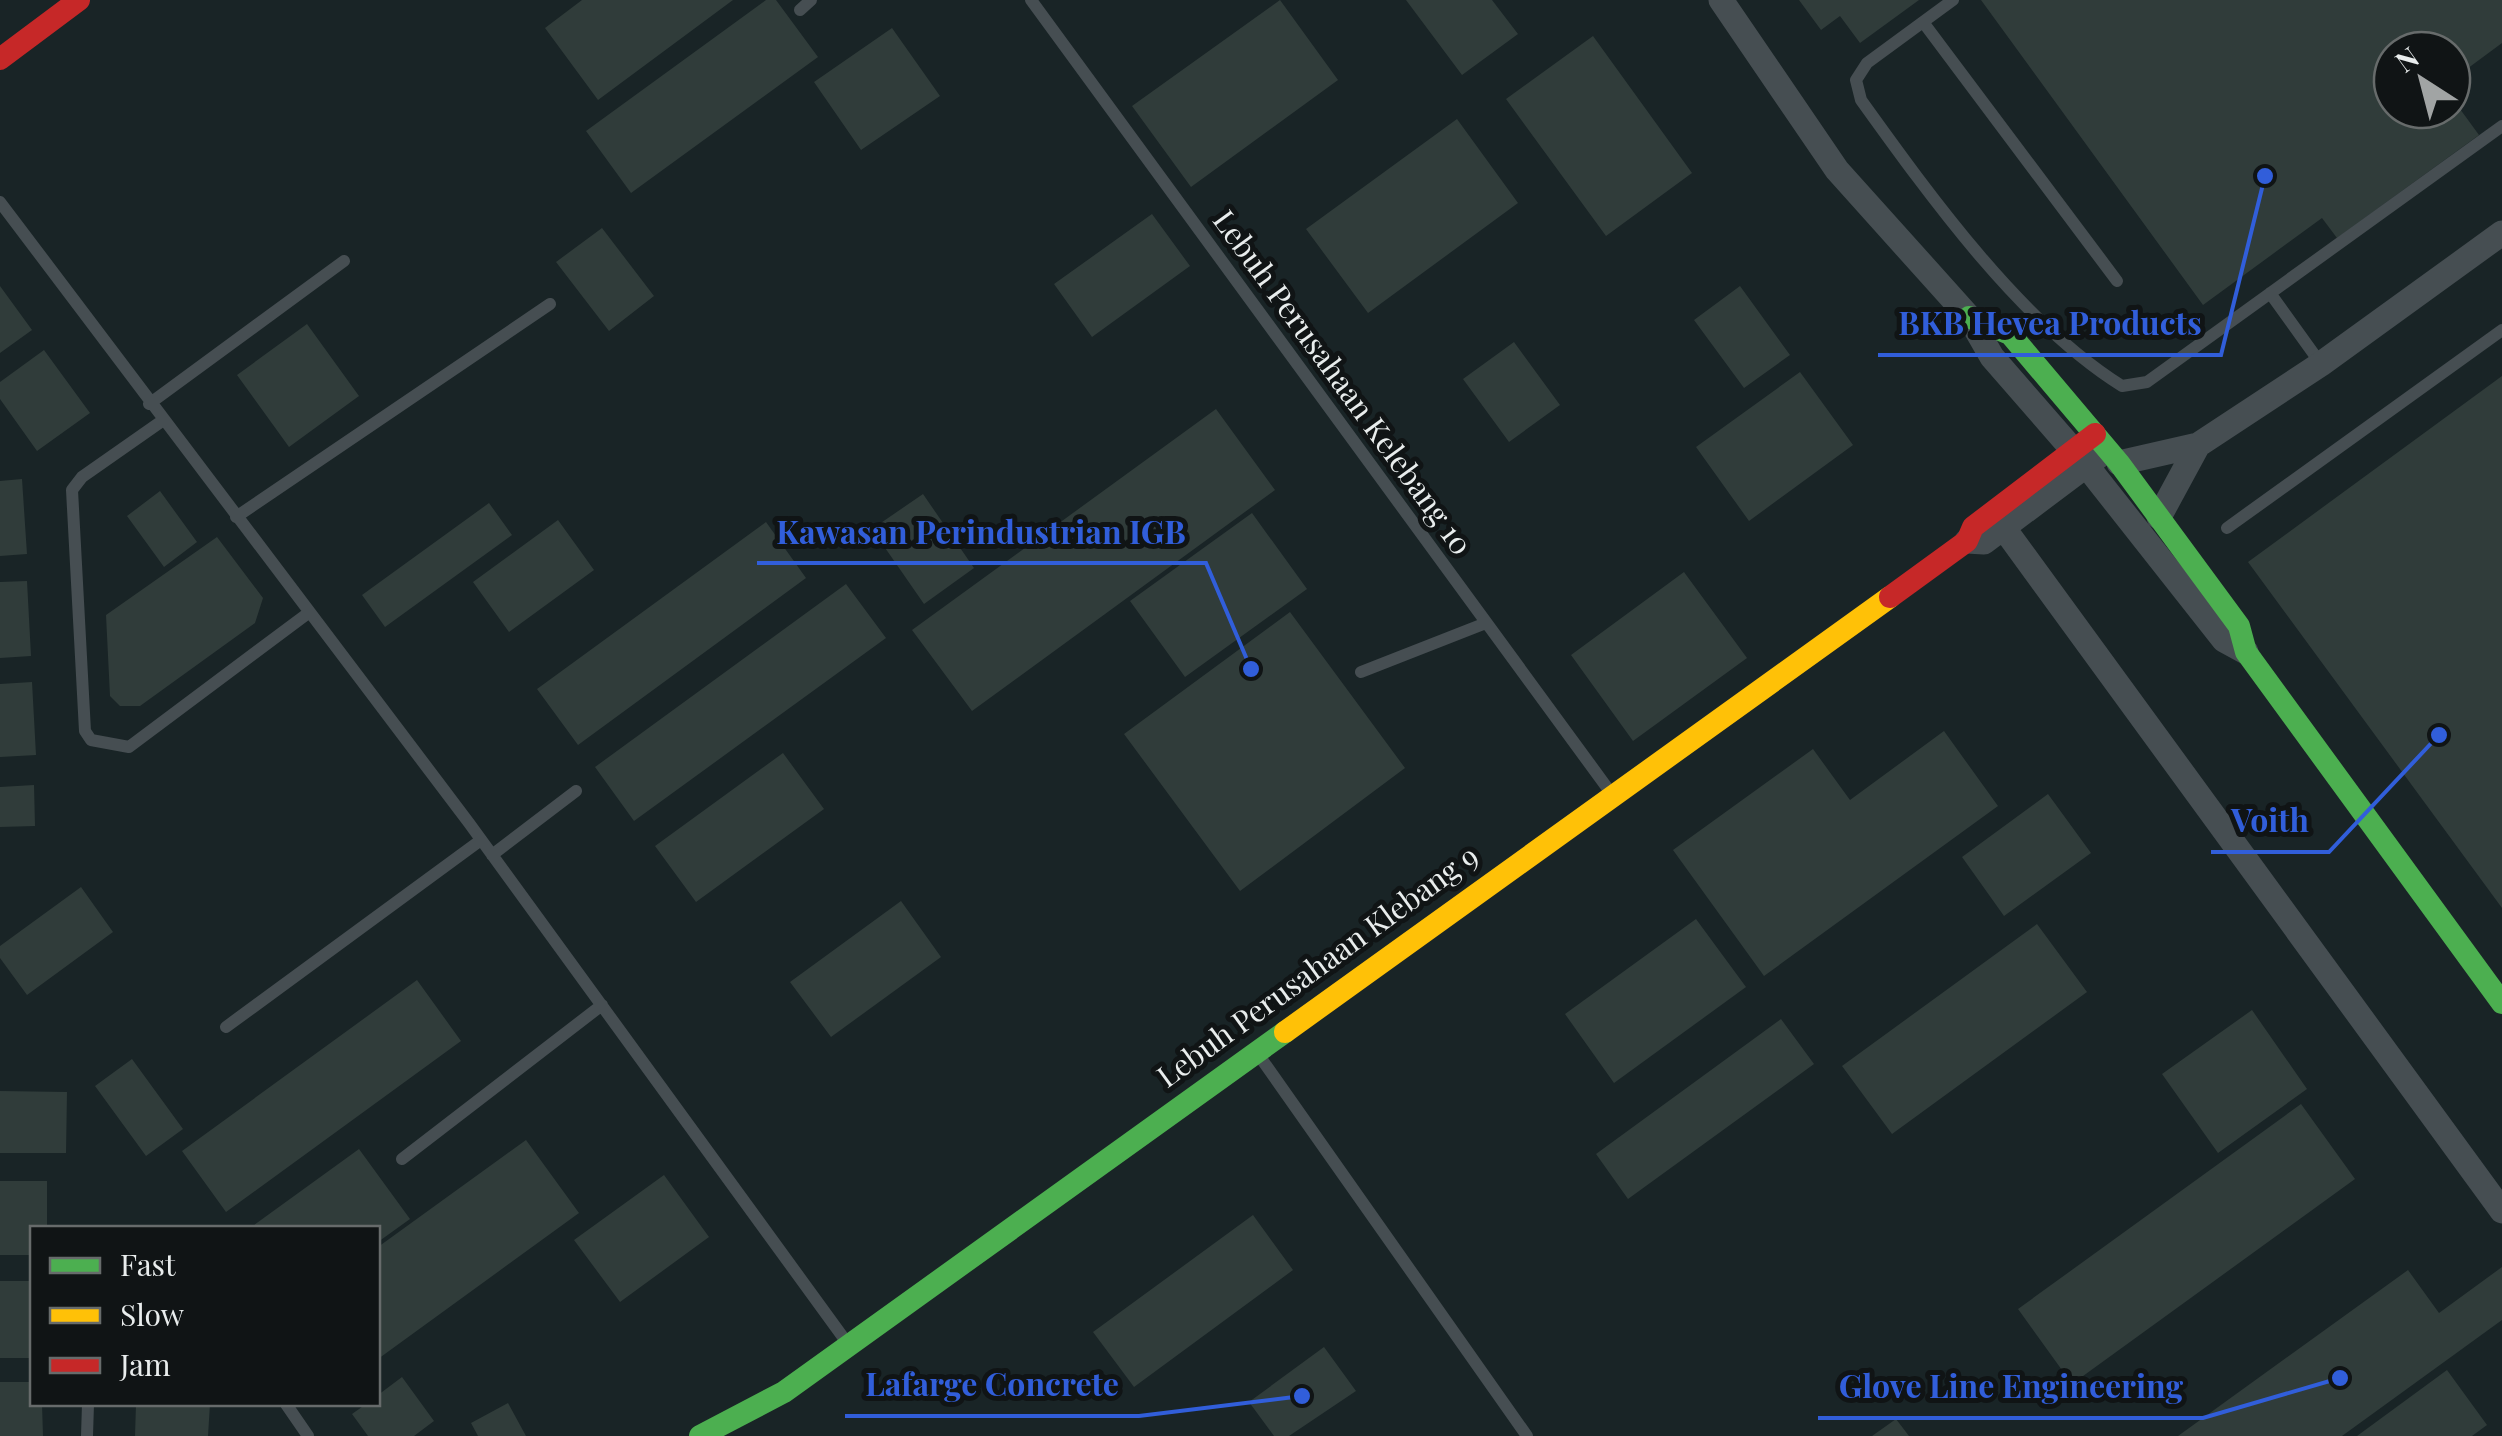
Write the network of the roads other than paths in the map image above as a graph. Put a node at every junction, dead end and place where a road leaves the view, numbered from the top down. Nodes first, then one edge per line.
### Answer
1 (80, 0) edge
2 (811, 0) edge
3 (1031, 0) edge
4 (1720, 0) edge
5 (1953, 0) edge
6 (800, 10) dead end
7 (1923, 22) junction
8 (0, 59) edge
9 (2502, 126) edge
10 (0, 202) edge
11 (2502, 233) edge
12 (344, 261) dead end
13 (2116, 280) dead end
14 (2270, 293) junction
15 (550, 304) dead end
16 (1970, 316) junction
17 (2502, 330) edge
18 (2321, 364) junction
19 (149, 404) junction
20 (162, 421) junction
21 (2198, 445) junction
22 (2108, 448) junction
23 (2080, 458) junction
24 (236, 517) junction
25 (2159, 517) junction
26 (2004, 527) junction
27 (2227, 528) dead end
28 (1967, 541) junction
29 (307, 614) junction
30 (1486, 624) junction
31 (2246, 652) junction
32 (1361, 672) dead end
33 (576, 791) dead end
34 (1612, 795) junction
35 (481, 840) junction
36 (492, 855) junction
37 (2502, 1004) edge
38 (602, 1006) junction
39 (226, 1027) dead end
40 (1256, 1052) junction
41 (402, 1159) dead end
42 (2502, 1211) edge
43 (848, 1345) junction
44 (88, 1406) edge
45 (287, 1406) edge
46 (87, 1436) edge
47 (308, 1436) edge
48 (700, 1436) edge
49 (1527, 1436) edge

1 - 8 street
2 - 6 lane
3 - 30 lane, Lebuh Perusahaan Kelebang 10
4 - 16 street
5 - 7 lane
7 - 13 lane
7 - 14 lane
9 - 14 lane
10 - 19 lane
11 - 18 street
12 - 19 lane
14 - 18 lane
15 - 24 lane
16 - 22 street
16 - 23 street
17 - 27 lane
18 - 21 street
19 - 20 lane
20 - 24 lane
20 - 29 lane
21 - 22 street
21 - 25 street
22 - 23 street, Lebuh Perusahaan Klebang 9
22 - 25 street
23 - 26 street, Lebuh Perusahaan Klebang 9
23 - 28 street, Lebuh Perusahaan Klebang 9
23 - 31 street
24 - 29 lane
25 - 31 street
26 - 28 street, Lebuh Perusahaan Klebang 9
26 - 42 street
28 - 34 street, Lebuh Perusahaan Klebang 9
29 - 35 lane
30 - 32 lane
30 - 34 lane, Lebuh Perusahaan Kelebang 10
31 - 37 street
33 - 36 lane
34 - 40 street, Lebuh Perusahaan Klebang 9
35 - 36 lane
35 - 39 lane
36 - 38 lane
38 - 41 lane
38 - 43 lane
40 - 43 street, Lebuh Perusahaan Klebang 9
40 - 49 lane
43 - 48 street, Lebuh Perusahaan Klebang 9
44 - 46 lane
45 - 47 lane

